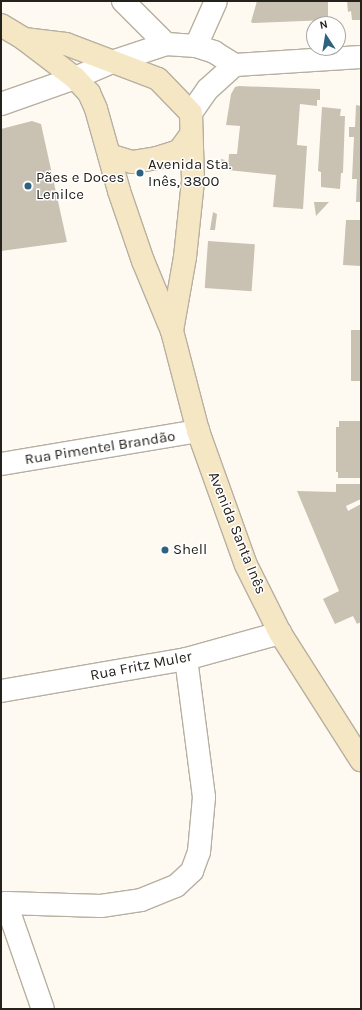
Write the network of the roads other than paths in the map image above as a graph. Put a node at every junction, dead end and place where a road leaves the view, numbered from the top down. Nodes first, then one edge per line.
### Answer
1 (123, 1) edge
2 (216, 1) edge
3 (1, 25) edge
4 (24, 39) junction
5 (166, 44) junction
6 (196, 46) junction
7 (361, 57) edge
8 (112, 62) junction
9 (235, 66) junction
10 (75, 78) junction
11 (1, 104) edge
12 (190, 113) junction
13 (190, 136) junction
14 (109, 155) junction
15 (172, 331) junction
16 (198, 431) junction
17 (1, 464) edge
18 (280, 633) junction
19 (186, 659) junction
20 (1, 691) edge
21 (361, 760) edge
22 (4, 904) edge
23 (43, 1009) edge

1 - 5 street
2 - 6 street
3 - 4 main road, Avenida Santa Inês
4 - 8 main road, Avenida Santa Inês
4 - 10 main road, Avenida Santa Inês
5 - 6 street
5 - 8 street
6 - 9 street
7 - 9 street
8 - 10 street
8 - 12 main road, Avenida Santa Inês
9 - 12 street
10 - 11 street
10 - 14 main road, Avenida Santa Inês
12 - 13 main road, Avenida Santa Inês
13 - 14 main road
13 - 15 main road, Avenida Santa Inês
14 - 15 main road, Avenida Santa Inês
15 - 16 main road, Avenida Santa Inês
16 - 17 street, Rua Pimentel Brandão
16 - 18 main road, Avenida Santa Inês
18 - 19 street, Rua Fritz Muler
18 - 21 main road, Avenida Santa Inês
19 - 20 street, Rua Fritz Muler
19 - 22 street
22 - 23 street

